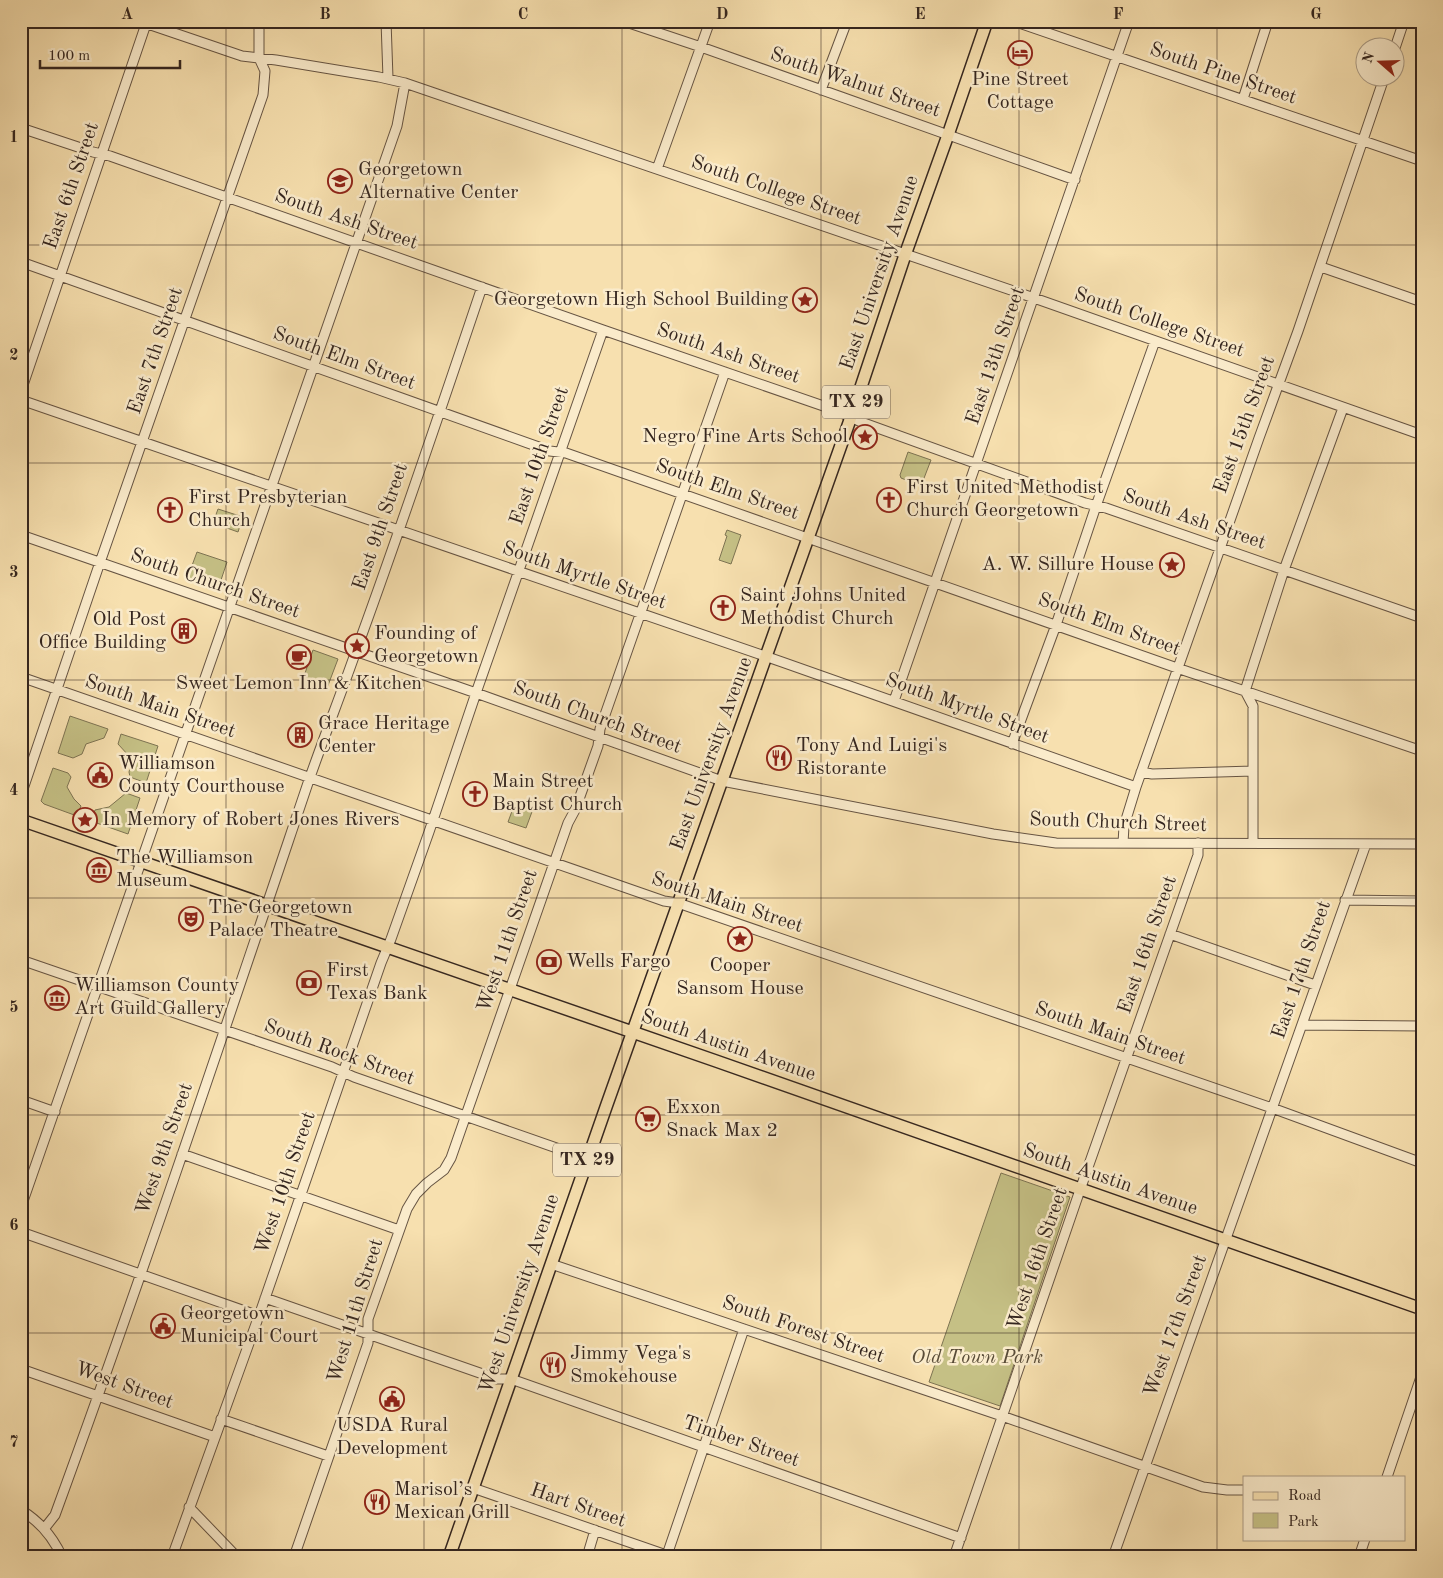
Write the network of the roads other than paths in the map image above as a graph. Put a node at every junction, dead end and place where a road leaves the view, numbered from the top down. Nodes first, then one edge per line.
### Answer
1 (259, 21) edge
2 (386, 21) edge
3 (623, 21) edge
4 (710, 21) edge
5 (847, 21) edge
6 (987, 21) edge
7 (1013, 21) edge
8 (1129, 21) edge
9 (1268, 21) edge
10 (1404, 21) edge
11 (144, 22) edge
12 (1398, 38) edge
13 (701, 47) junction
14 (1117, 56) junction
15 (259, 58) junction
16 (388, 78) junction
17 (405, 83) junction
18 (1380, 88) edge
19 (821, 90) junction
20 (1243, 100) junction
21 (21, 128) edge
22 (948, 135) junction
23 (1362, 140) junction
24 (101, 154) junction
25 (1422, 162) edge
26 (657, 169) junction
27 (1075, 180) junction
28 (228, 197) junction
29 (357, 243) junction
30 (905, 255) junction
31 (21, 262) edge
32 (1321, 267) junction
33 (60, 275) junction
34 (482, 287) junction
35 (1034, 298) junction
36 (1422, 302) edge
37 (184, 320) junction
38 (603, 330) junction
39 (1155, 341) junction
40 (314, 367) junction
41 (725, 372) junction
42 (1278, 384) junction
43 (21, 391) edge
44 (21, 400) edge
45 (1343, 408) junction
46 (441, 412) junction
47 (851, 417) junction
48 (1422, 435) edge
49 (142, 442) junction
50 (560, 452) junction
51 (976, 465) junction
52 (273, 486) junction
53 (682, 493) junction
54 (1096, 506) junction
55 (398, 530) junction
56 (21, 535) edge
57 (808, 538) junction
58 (1220, 548) junction
59 (100, 562) junction
60 (1284, 570) junction
61 (519, 572) junction
62 (936, 583) junction
63 (230, 608) junction
64 (640, 613) junction
65 (1422, 618) edge
66 (1056, 625) junction
67 (356, 652) junction
68 (766, 657) junction
69 (1177, 668) junction
70 (21, 677) edge
71 (57, 689) junction
72 (1245, 691) junction
73 (476, 693) junction
74 (894, 702) junction
75 (186, 734) junction
76 (599, 738) junction
77 (1012, 744) junction
78 (1422, 752) edge
79 (1253, 771) junction
80 (1141, 772) junction
81 (310, 778) junction
82 (722, 781) junction
83 (1136, 787) junction
84 (21, 795) edge
85 (21, 820) edge
86 (433, 821) junction
87 (1123, 842) junction
88 (1253, 843) junction
89 (1198, 844) junction
90 (1366, 844) junction
91 (1422, 844) edge
92 (141, 862) junction
93 (554, 863) junction
94 (1345, 900) junction
95 (1422, 901) edge
96 (678, 903) junction
97 (267, 906) junction
98 (1170, 934) junction
99 (387, 948) junction
100 (21, 960) edge
101 (1315, 986) junction
102 (99, 987) junction
103 (510, 991) junction
104 (1302, 1025) junction
105 (1422, 1026) edge
106 (224, 1031) junction
107 (632, 1033) junction
108 (1126, 1058) junction
109 (343, 1073) junction
110 (21, 1100) edge
111 (1272, 1108) junction
112 (55, 1112) junction
113 (465, 1117) junction
114 (182, 1154) junction
115 (588, 1159) junction
116 (1422, 1163) edge
117 (1080, 1190) junction
118 (300, 1195) junction
119 (21, 1207) edge
120 (399, 1230) junction
121 (21, 1232) edge
122 (1225, 1240) junction
123 (551, 1264) junction
124 (140, 1275) junction
125 (265, 1298) junction
126 (1422, 1309) edge
127 (259, 1316) junction
128 (744, 1329) junction
129 (369, 1334) junction
130 (21, 1369) edge
131 (1422, 1374) edge
132 (511, 1379) junction
133 (98, 1396) junction
134 (1002, 1416) junction
135 (221, 1420) junction
136 (215, 1437) junction
137 (702, 1448) junction
138 (328, 1456) junction
139 (1145, 1466) junction
140 (1387, 1476) edge
141 (473, 1488) junction
142 (1243, 1490) edge
143 (189, 1507) junction
144 (21, 1510) edge
145 (44, 1528) junction
146 (595, 1530) junction
147 (961, 1538) junction
148 (1365, 1540) edge
149 (670, 1556) edge
150 (62, 1557) edge
151 (172, 1557) edge
152 (237, 1557) edge
153 (294, 1557) edge
154 (449, 1557) edge
155 (587, 1557) edge
156 (954, 1557) edge
157 (1113, 1557) edge
158 (1359, 1557) edge

1 - 15 street, East 7th Street
2 - 16 street
3 - 13 street, South Walnut Street
4 - 13 street
5 - 19 street
6 - 22 main road, East University Avenue / TX 29
7 - 14 street, South Pine Street
8 - 14 street, East 13th Street
9 - 20 street
10 - 12 street
11 - 15 street, South College Street
11 - 24 street, East 6th Street
13 - 19 street, South Walnut Street
13 - 26 street
14 - 20 street, South Pine Street
14 - 27 street, East 13th Street
15 - 16 street, South College Street
15 - 28 street, East 7th Street
16 - 17 street, South College Street
17 - 26 street, South College Street
17 - 29 street
18 - 23 street, East 15th Street
19 - 22 street, South Walnut Street
20 - 23 street, South Pine Street
21 - 24 street, South Ash Street
22 - 27 street, South Walnut Street
22 - 30 main road, East University Avenue / TX 29
23 - 25 street, South Pine Street
23 - 32 street, East 15th Street
24 - 28 street, South Ash Street
24 - 33 street, East 6th Street
26 - 30 street, South College Street
27 - 35 street, East 13th Street
28 - 29 street, South Ash Street
28 - 37 street, East 7th Street
29 - 34 street, South Ash Street
29 - 40 street
30 - 35 street, South College Street
30 - 47 main road, East University Avenue / TX 29
31 - 33 street, South Elm Street
32 - 36 street
32 - 42 street, East 15th Street
33 - 37 street, South Elm Street
33 - 43 street, East 6th Street
34 - 38 street, South Ash Street
34 - 46 street, East 9th Street
35 - 39 street, South College Street
35 - 51 street, East 13th Street
37 - 40 street, South Elm Street
37 - 49 street, East 7th Street
38 - 41 street, South Ash Street
38 - 50 street, East 10th Street
39 - 42 street, South College Street
39 - 54 street
40 - 46 street, South Elm Street
40 - 52 street
41 - 47 street, South Ash Street
41 - 53 street, West 11th Street
42 - 45 street, South College Street
42 - 58 street, East 15th Street
44 - 49 street, South Myrtle Street
45 - 48 street, South College Street
45 - 60 street
46 - 50 street, South Elm Street
46 - 55 street, East 9th Street
47 - 51 street, South Ash Street
47 - 57 main road, East University Avenue / TX 29
49 - 52 street, South Myrtle Street
49 - 59 street, East 7th Street
50 - 53 street, South Elm Street
50 - 61 street, East 10th Street
51 - 54 street, South Ash Street
51 - 62 street, East 13th Street
52 - 55 street, South Myrtle Street
52 - 63 street
53 - 57 street, South Elm Street
53 - 64 street, West 11th Street
54 - 58 street, South Ash Street
54 - 66 street
55 - 61 street, South Myrtle Street
55 - 67 street, East 9th Street
56 - 59 street, South Church Street
57 - 62 street, South Elm Street
57 - 68 main road, East University Avenue / TX 29
58 - 60 street, South Ash Street
58 - 69 street, East 15th Street
59 - 63 street, South Church Street
59 - 71 street, East 7th Street
60 - 65 street, South Ash Street
60 - 72 street
61 - 64 street, South Myrtle Street
61 - 73 street, East 10th Street
62 - 66 street, South Elm Street
62 - 74 street, East 13th Street
63 - 67 street, South Church Street
63 - 75 street
64 - 68 street, South Myrtle Street
64 - 76 street, West 11th Street
66 - 69 street, South Elm Street
66 - 77 street
67 - 73 street, South Church Street
67 - 81 street, East 9th Street
68 - 74 street, South Myrtle Street
68 - 82 main road, East University Avenue / TX 29
69 - 72 street, South Elm Street
69 - 80 street, East 15th Street
70 - 71 street, South Main Street
71 - 75 street, South Main Street
71 - 84 street, East 7th Street
72 - 78 street, South Elm Street
72 - 79 street
73 - 76 street, South Church Street
73 - 86 street, East 10th Street
74 - 77 street, South Myrtle Street
75 - 81 street, South Main Street
75 - 92 street
76 - 82 street, South Church Street
76 - 93 street, West 11th Street
77 - 83 street, South Myrtle Street
79 - 80 street
79 - 88 street
80 - 83 street, East 15th Street
81 - 86 street, South Main Street
81 - 97 street, West 9th Street
82 - 87 street, South Church Street
82 - 96 main road, East University Avenue / TX 29
83 - 87 street, East 15th Street
85 - 92 main road, South Austin Avenue
86 - 93 street, South Main Street
86 - 99 street, West 10th Street
87 - 89 street, South Church Street
88 - 89 street, South Church Street
88 - 90 street, South Church Street
89 - 98 street, East 16th Street
90 - 91 street, South Church Street
90 - 94 street, East 17th Street
92 - 97 main road, South Austin Avenue
92 - 102 street
93 - 96 street, South Main Street
93 - 103 street, West 11th Street
94 - 95 street
94 - 101 street, East 17th Street
96 - 107 main road, West University Avenue / TX 29
96 - 108 street, South Main Street
97 - 99 main road, South Austin Avenue
97 - 106 street, West 9th Street
98 - 101 street
98 - 108 street, East 16th Street
99 - 103 main road, South Austin Avenue
99 - 109 street, West 10th Street
100 - 102 street, South Rock Street
101 - 104 street, East 17th Street
102 - 106 street, South Rock Street
102 - 112 street
103 - 107 main road, South Austin Avenue
103 - 113 street, West 11th Street
104 - 105 street
104 - 111 street, East 17th Street
106 - 109 street, South Rock Street
106 - 114 street, West 9th Street
107 - 115 main road, West University Avenue / TX 29
107 - 117 main road, South Austin Avenue
108 - 111 street, South Main Street
108 - 117 street, West 16th Street
109 - 113 street, South Rock Street
109 - 118 street, West 10th Street
110 - 112 street
111 - 116 street, South Main Street
111 - 122 street, West 17th Street
112 - 119 street
113 - 115 street, South Rock Street
113 - 120 street, West 11th Street
114 - 118 street
114 - 124 street, West 9th Street
115 - 123 main road, West University Avenue / TX 29
117 - 122 main road, South Austin Avenue
117 - 134 street, West 16th Street
118 - 120 street
118 - 125 street, West 10th Street
120 - 129 street, West 11th Street
121 - 124 street
122 - 126 main road, South Austin Avenue
122 - 139 street, West 17th Street
123 - 128 street, South Forest Street
123 - 132 main road, West University Avenue / TX 29
124 - 127 street
124 - 133 street, West 9th Street
125 - 127 street, West 10th Street
125 - 129 street, Timber Street
127 - 135 street, West 10th Street
128 - 134 street, South Forest Street
128 - 137 street
129 - 132 street, Timber Street
129 - 138 street, West 11th Street
130 - 133 street, West Street
131 - 140 street
132 - 137 street, Timber Street
132 - 141 main road, West University Avenue / TX 29
133 - 136 street, West Street
133 - 145 street, West 9th Street
134 - 139 street, South Forest Street
134 - 147 street, West 16th Street
135 - 136 street, West 10th Street
135 - 138 street
136 - 143 street, West 10th Street
137 - 147 street, Timber Street
137 - 149 street
138 - 153 street, West 11th Street
139 - 142 street, South Forest Street
139 - 157 street, West 17th Street
141 - 146 street, Hart Street
141 - 154 main road, West University Avenue / TX 29
143 - 151 street, West 10th Street
143 - 152 street
144 - 145 street
145 - 150 street
146 - 149 street, Hart Street
146 - 155 street
147 - 156 street, West 16th Street
148 - 158 street

